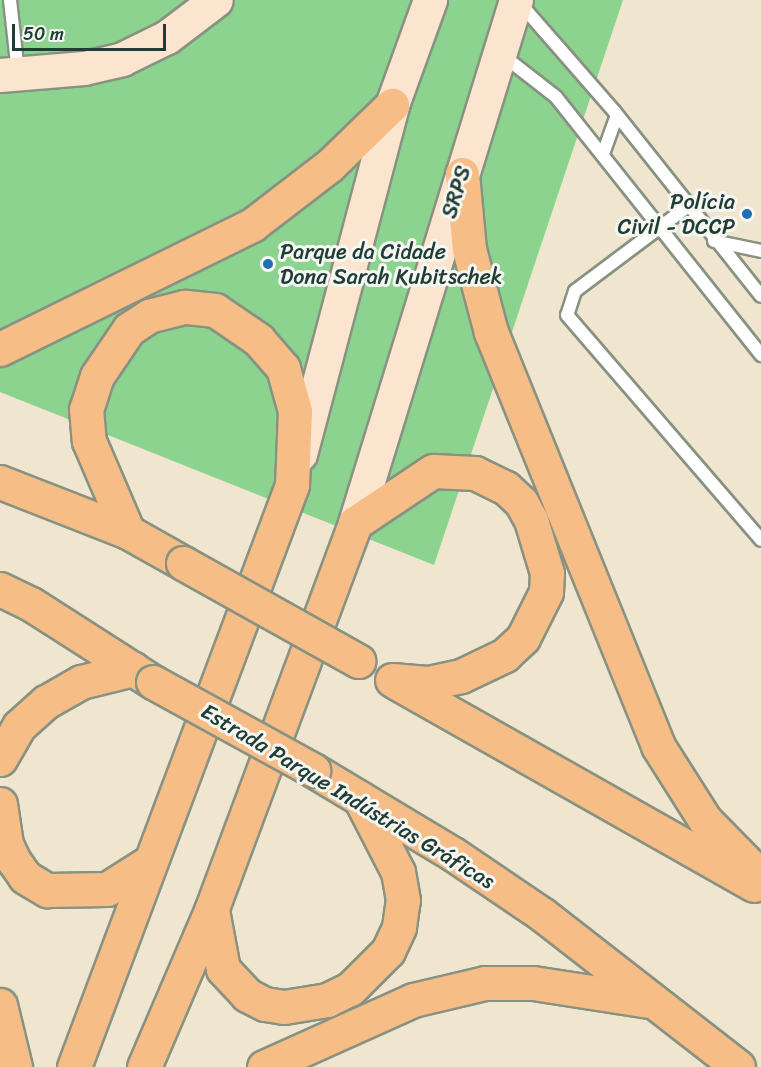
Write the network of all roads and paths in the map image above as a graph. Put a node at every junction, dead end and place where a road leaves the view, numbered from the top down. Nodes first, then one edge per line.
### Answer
1 (10, 0) edge
2 (216, 0) edge
3 (430, 0) edge
4 (517, 0) edge
5 (500, 54) junction
6 (9, 76) edge
7 (392, 105) junction
8 (617, 115) junction
9 (603, 154) junction
10 (462, 174) junction
11 (687, 207) junction
12 (659, 228) junction
13 (714, 241) junction
14 (761, 251) edge
15 (761, 296) edge
16 (0, 349) edge
17 (761, 355) edge
18 (0, 482) edge
19 (292, 485) junction
20 (355, 523) junction
21 (128, 532) junction
22 (761, 540) edge
23 (0, 590) edge
24 (143, 676) junction
25 (392, 680) junction
26 (0, 759) edge
27 (360, 798) junction
28 (0, 804) edge
29 (151, 861) junction
30 (761, 877) edge
31 (761, 889) edge
32 (212, 908) junction
33 (652, 1002) junction
34 (0, 1005) edge
35 (15, 1067) edge
36 (74, 1067) edge
37 (144, 1067) edge
38 (264, 1067) edge
39 (738, 1067) edge

1 - 6 lane
2 - 6 main road
3 - 7 main road
4 - 5 main road, SRPS
4 - 8 lane
5 - 9 lane
5 - 10 main road, SRPS
7 - 16 main road
7 - 19 main road
8 - 9 lane
8 - 11 lane
9 - 12 lane
10 - 20 main road, SRPS
10 - 30 main road
11 - 12 lane
11 - 13 lane
12 - 17 lane
12 - 22 lane
13 - 14 lane
13 - 15 lane
18 - 21 main road
19 - 21 main road
19 - 29 main road
20 - 25 main road
20 - 32 main road
21 - 25 main road, bridge
23 - 24 main road, Estrada Parque Indústrias Gráficas
24 - 26 main road
24 - 27 main road, Estrada Parque Indústrias Gráficas, bridge
25 - 31 main road
27 - 32 main road
27 - 33 main road, Estrada Parque Indústrias Gráficas
28 - 29 main road
29 - 36 main road
32 - 37 main road
33 - 38 main road
33 - 39 main road, Estrada Parque Indústrias Gráficas
34 - 35 main road

